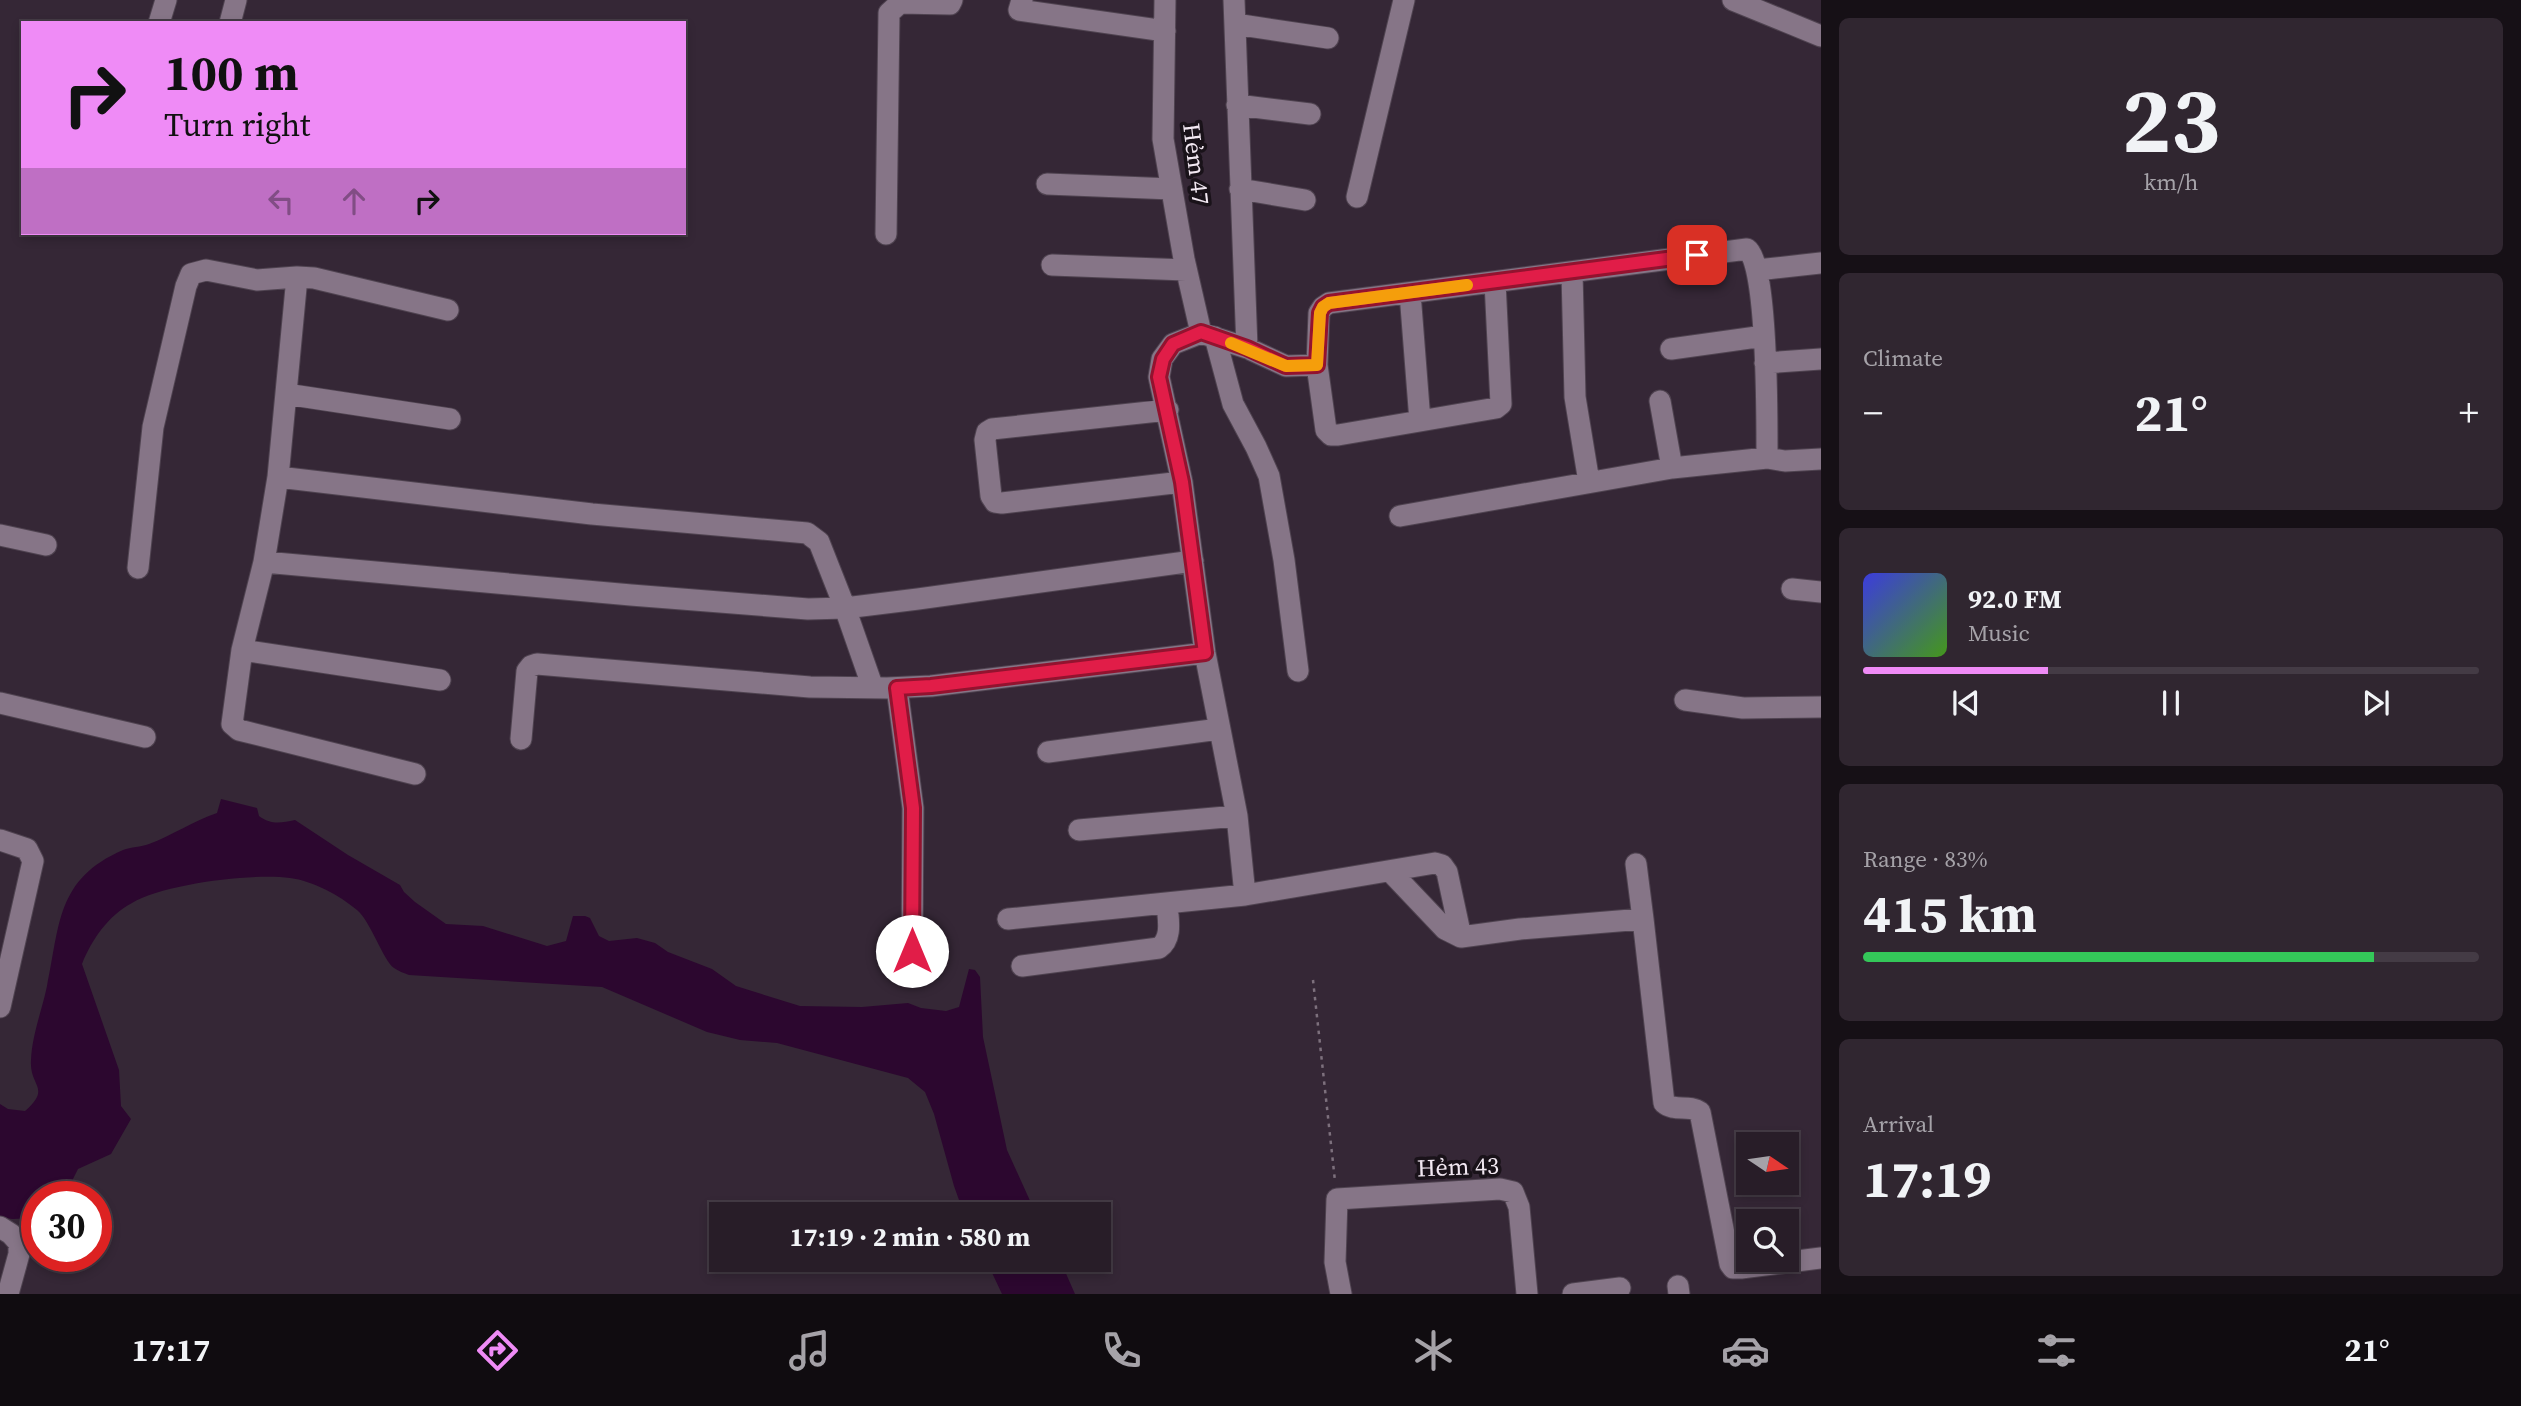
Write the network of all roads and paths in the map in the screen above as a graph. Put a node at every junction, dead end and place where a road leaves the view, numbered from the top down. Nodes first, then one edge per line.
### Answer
1 (166, 0) edge
2 (236, 0) edge
3 (952, 0) edge
4 (1022, 0) edge
5 (1166, 0) edge
6 (1234, 0) edge
7 (1404, 0) edge
8 (1733, 0) edge
9 (160, 21) edge
10 (231, 21) edge
11 (1235, 24) junction
12 (1165, 31) junction
13 (1821, 36) edge
14 (1328, 38) dead end
15 (1237, 105) junction
16 (1310, 114) dead end
17 (1047, 184) dead end
18 (1240, 188) junction
19 (1172, 189) junction
20 (1357, 197) dead end
21 (1305, 200) dead end
22 (886, 234) dead end
23 (1821, 263) edge
24 (1052, 265) dead end
25 (1186, 270) junction
26 (1757, 270) junction
27 (1572, 272) junction
28 (297, 276) junction
29 (1495, 282) junction
30 (1410, 293) junction
31 (448, 310) dead end
32 (1208, 335) junction
33 (1764, 335) junction
34 (1247, 348) junction
35 (1671, 349) dead end
36 (1821, 359) edge
37 (1765, 363) junction
38 (1317, 365) junction
39 (286, 394) junction
40 (1660, 401) dead end
41 (1168, 410) junction
42 (450, 419) dead end
43 (1420, 421) junction
44 (1767, 458) junction
45 (1821, 459) edge
46 (1672, 468) junction
47 (278, 477) junction
48 (1182, 482) junction
49 (1589, 482) junction
50 (1400, 516) dead end
51 (0, 535) edge
52 (46, 545) dead end
53 (1193, 561) junction
54 (264, 562) junction
55 (138, 568) dead end
56 (1792, 589) dead end
57 (1821, 592) edge
58 (845, 608) junction
59 (242, 650) junction
60 (1205, 653) junction
61 (1298, 671) dead end
62 (440, 680) dead end
63 (873, 688) junction
64 (901, 688) junction
65 (1685, 700) dead end
66 (0, 703) edge
67 (1821, 707) edge
68 (1219, 729) junction
69 (145, 737) dead end
70 (521, 739) dead end
71 (1048, 752) dead end
72 (415, 774) dead end
73 (1237, 816) junction
74 (1079, 830) dead end
75 (0, 840) edge
76 (1636, 864) dead end
77 (1390, 871) junction
78 (1245, 895) junction
79 (1167, 903) junction
80 (1008, 919) dead end
81 (1643, 919) junction
82 (1461, 937) junction
83 (912, 951) dead end
84 (1022, 966) dead end
85 (1314, 980) dead end
86 (0, 1007) edge
87 (1340, 1199) junction
88 (0, 1227) edge
89 (1821, 1258) edge
90 (1620, 1288) dead end
91 (8, 1294) edge
92 (1341, 1294) edge
93 (1527, 1294) edge
94 (1573, 1294) edge

1 - 9 street
2 - 10 street
3 - 22 street
4 - 12 street
5 - 12 street, Hẻm 47
6 - 11 street
7 - 20 street
8 - 13 street
11 - 14 street
11 - 15 street
12 - 19 street, Hẻm 47
15 - 16 street
15 - 18 street
17 - 19 street
18 - 21 street
18 - 34 street
19 - 25 street, Hẻm 47
23 - 26 street
24 - 25 street
25 - 32 street, Hẻm 47
26 - 27 street
26 - 33 street
27 - 29 street
27 - 49 street
28 - 31 street
28 - 39 street
28 - 55 street
29 - 30 street
29 - 43 street
30 - 38 street
30 - 43 street
32 - 34 street
32 - 41 street
32 - 61 street, Hẻm 47
33 - 35 street
33 - 37 street
34 - 38 street
36 - 37 street
37 - 44 street
38 - 43 street
39 - 42 street
39 - 47 street
40 - 46 street
41 - 48 street
41 - 48 street
44 - 45 street
44 - 46 street
46 - 49 street
47 - 54 street
47 - 58 street
48 - 53 street
49 - 50 street
51 - 52 street
53 - 58 street
53 - 60 street
54 - 58 street
54 - 59 street
56 - 57 street
58 - 63 street
59 - 62 street
59 - 72 street
60 - 64 street
60 - 68 street
63 - 64 street
63 - 70 street
64 - 83 street
65 - 67 street
66 - 69 street
68 - 71 street
68 - 73 street
73 - 74 street
73 - 78 street
75 - 86 street
76 - 81 street
77 - 78 street
77 - 82 street
77 - 82 street
78 - 79 street
79 - 80 street
79 - 84 street
81 - 82 street
81 - 89 street
85 - 87 path
87 - 92 street
87 - 93 street, Hẻm 43
88 - 91 street
90 - 94 street

